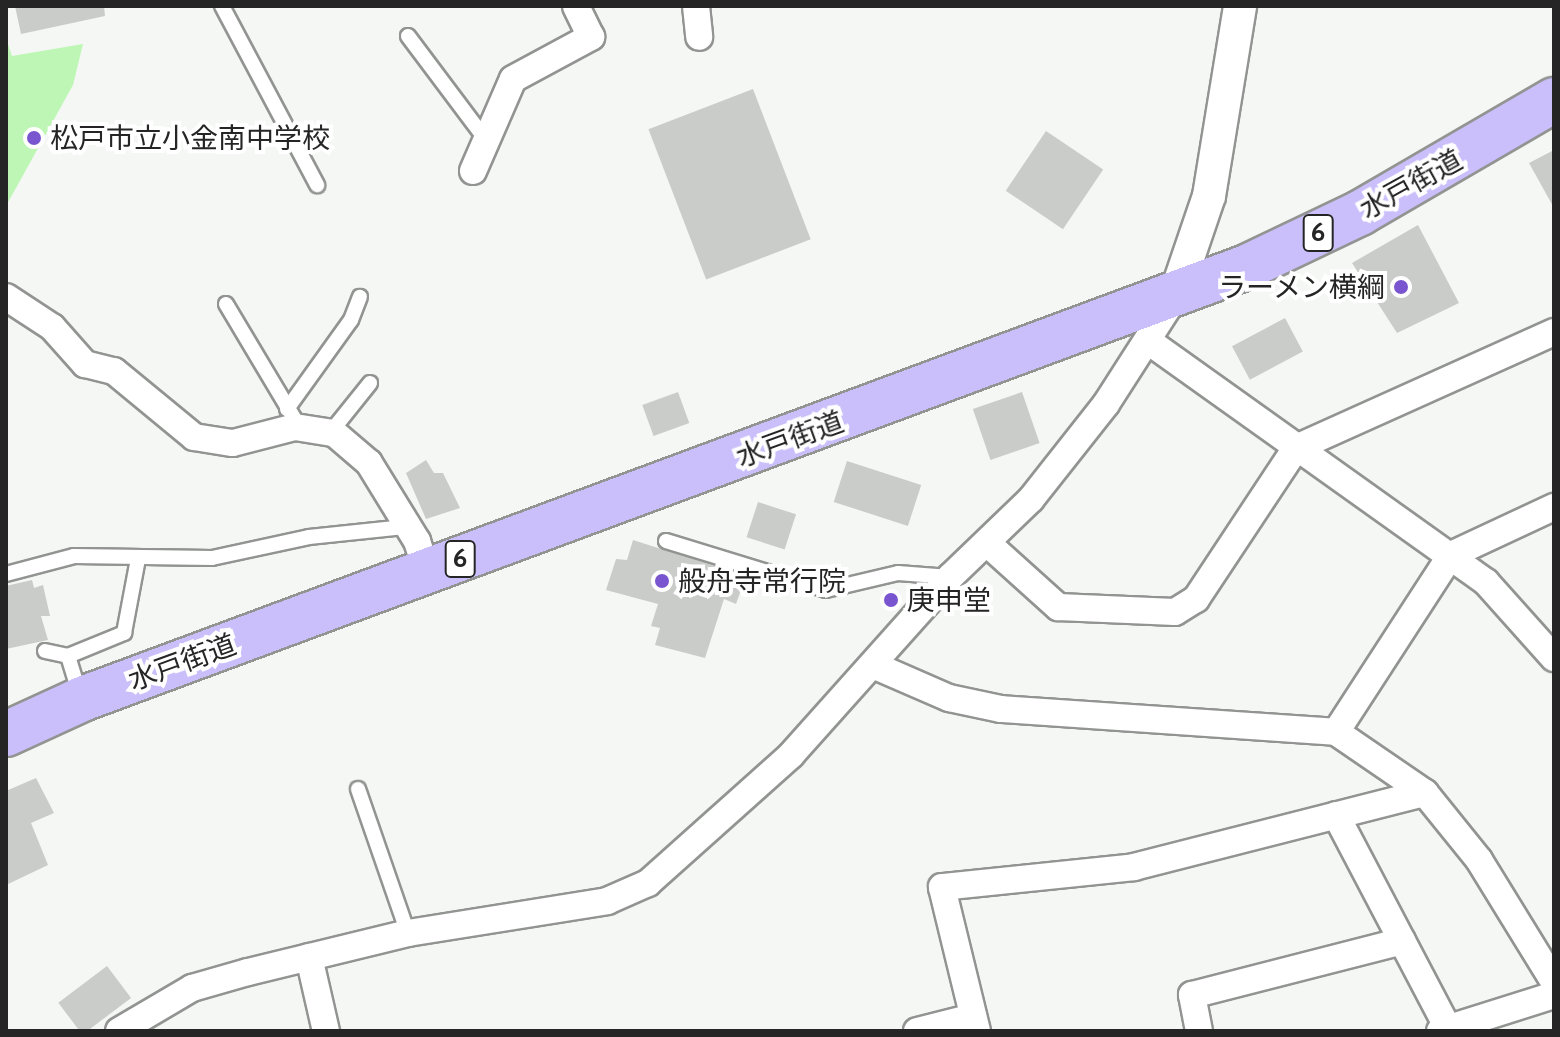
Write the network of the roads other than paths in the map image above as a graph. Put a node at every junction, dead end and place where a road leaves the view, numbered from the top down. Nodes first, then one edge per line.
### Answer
1 (222, 6) edge
2 (576, 6) edge
3 (696, 6) edge
4 (1240, 6) edge
5 (408, 36) dead end
6 (699, 37) dead end
7 (1554, 100) edge
8 (486, 140) junction
9 (473, 171) dead end
10 (317, 185) dead end
11 (1176, 293) junction
12 (360, 297) dead end
13 (7, 299) edge
14 (226, 304) dead end
15 (1554, 332) edge
16 (1148, 341) junction
17 (370, 383) dead end
18 (293, 418) junction
19 (330, 433) junction
20 (1296, 448) junction
21 (1554, 507) edge
22 (404, 527) junction
23 (666, 541) dead end
24 (987, 543) junction
25 (1451, 555) junction
26 (138, 559) junction
27 (427, 571) junction
28 (6, 574) edge
29 (950, 577) junction
30 (45, 651) dead end
31 (68, 656) junction
32 (1554, 658) edge
33 (873, 665) junction
34 (82, 699) junction
35 (1336, 732) junction
36 (6, 734) edge
37 (358, 789) dead end
38 (1425, 793) junction
39 (1336, 815) junction
40 (408, 933) junction
41 (1402, 941) junction
42 (309, 957) junction
43 (1554, 982) edge
44 (1554, 995) edge
45 (975, 1024) edge
46 (1444, 1028) edge
47 (119, 1031) edge
48 (326, 1031) edge
49 (917, 1031) edge
50 (1199, 1031) edge

1 - 10 lane
2 - 8 street
3 - 6 street
4 - 11 street
5 - 8 lane
7 - 11 highway, 水戸街道 / 6
8 - 9 street
11 - 16 street
11 - 27 highway, 水戸街道 / 6
12 - 18 lane
13 - 18 street
14 - 18 lane
15 - 20 street
16 - 20 street
16 - 24 street
17 - 19 lane
18 - 19 street
19 - 22 street
20 - 24 street
20 - 25 street
21 - 25 street
22 - 26 lane
22 - 27 street
23 - 29 lane
24 - 29 street
25 - 32 street
25 - 35 street
26 - 28 lane
26 - 31 lane
27 - 34 highway, 水戸街道 / 6
29 - 33 street
30 - 31 lane
31 - 34 lane
33 - 35 street
33 - 40 street
34 - 36 highway, 水戸街道 / 6
35 - 38 street
37 - 40 lane
38 - 39 street
38 - 43 street
39 - 41 street
39 - 45 street
40 - 42 street
41 - 46 street
41 - 50 street
42 - 47 street
42 - 48 street
44 - 46 street
45 - 49 street

